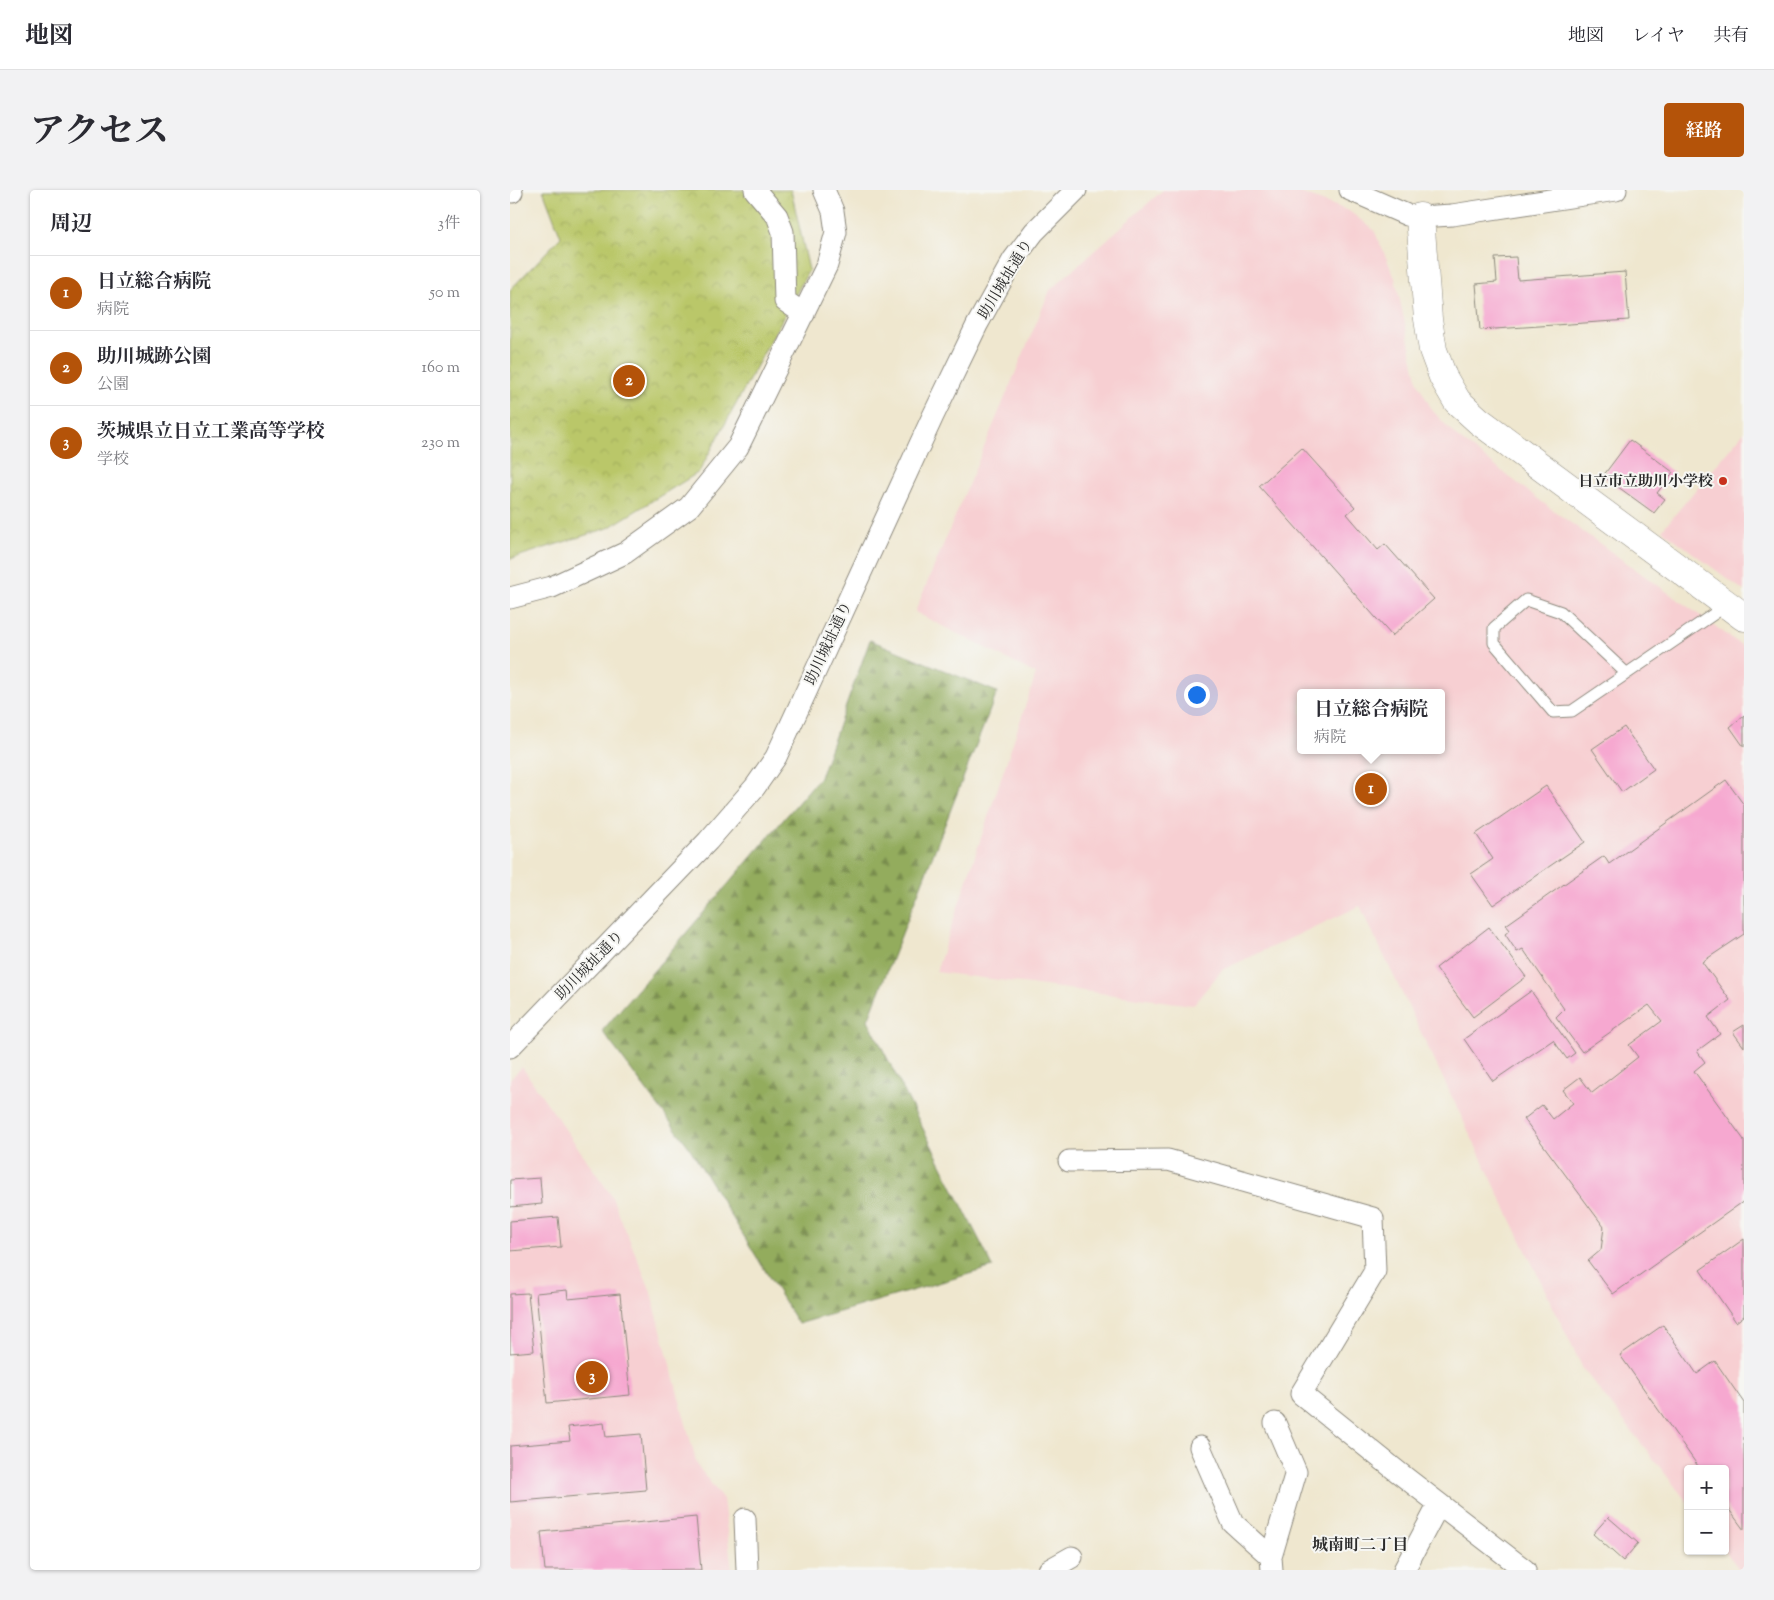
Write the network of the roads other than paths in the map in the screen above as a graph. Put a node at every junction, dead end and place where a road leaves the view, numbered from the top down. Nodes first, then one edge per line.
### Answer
1 (755, 190) edge
2 (824, 190) edge
3 (1076, 190) edge
4 (1350, 190) edge
5 (1616, 190) edge
6 (1420, 217) junction
7 (804, 314) junction
8 (510, 598) edge
9 (1735, 611) edge
10 (1626, 674) junction
11 (510, 1047) edge
12 (1069, 1161) dead end
13 (1275, 1422) dead end
14 (1200, 1447) dead end
15 (1439, 1504) junction
16 (745, 1519) dead end
17 (1072, 1557) dead end
18 (1271, 1564) edge
19 (747, 1570) edge
20 (1049, 1570) edge
21 (1404, 1570) edge
22 (1525, 1570) edge

1 - 7 street
2 - 7 street
3 - 11 street, 助川城址通り
4 - 6 street
5 - 6 street
6 - 9 street
7 - 8 street
9 - 10 lane
10 - 10 lane
12 - 15 street
13 - 18 street
14 - 18 street
15 - 21 street
15 - 22 street
16 - 19 street
17 - 20 street

